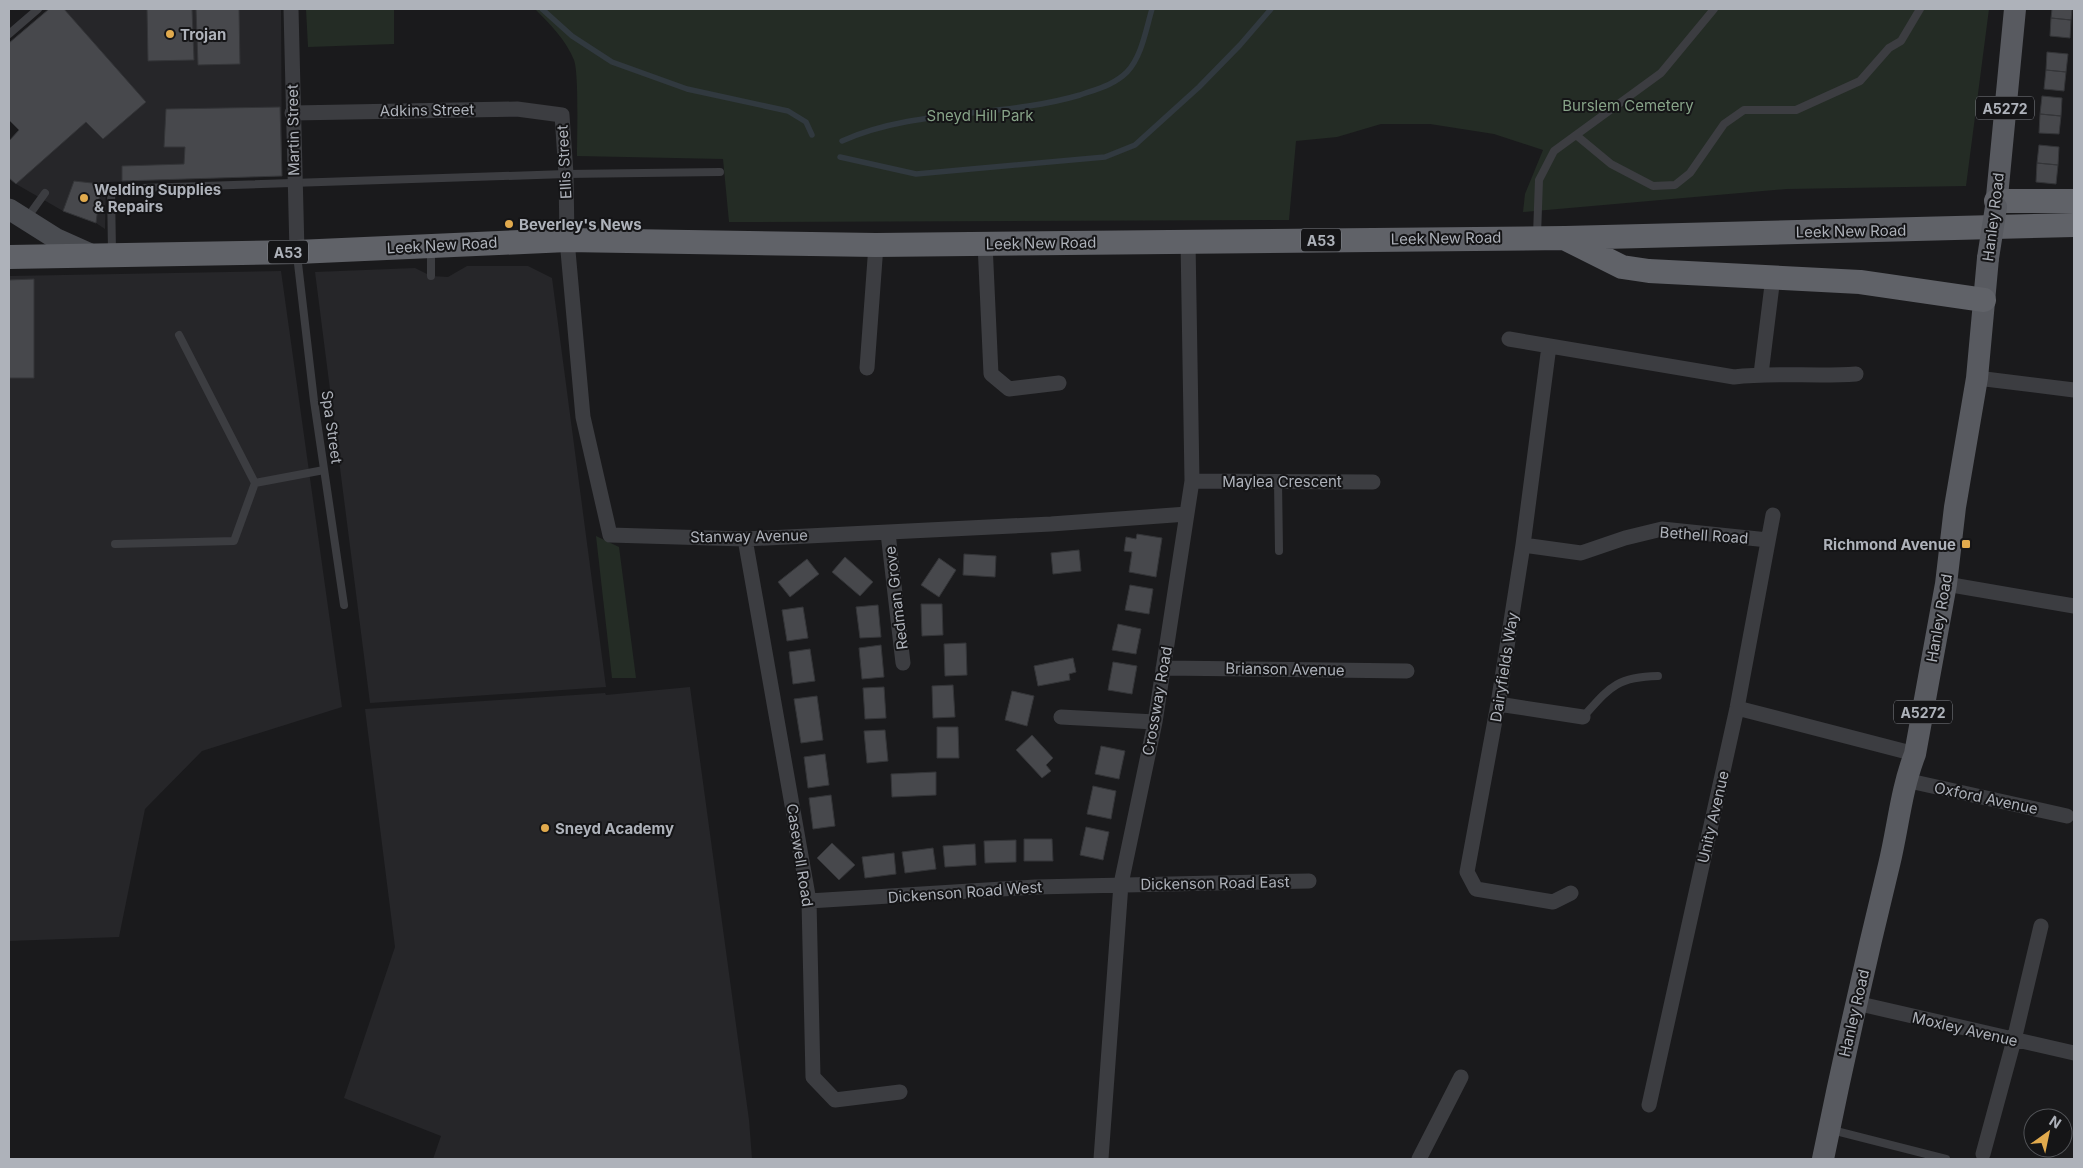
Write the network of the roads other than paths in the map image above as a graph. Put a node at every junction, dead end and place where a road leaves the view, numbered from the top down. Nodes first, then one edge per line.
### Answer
1 (38, 9) edge
2 (291, 9) edge
3 (1714, 9) edge
4 (1920, 9) edge
5 (2014, 9) edge
6 (9, 34) edge
7 (292, 113) junction
8 (562, 115) joint
9 (1576, 135) junction
10 (720, 172) dead end
11 (566, 174) junction
12 (294, 184) junction
13 (45, 193) dead end
14 (2074, 201) edge
15 (1996, 204) junction
16 (18, 214) edge
17 (2074, 225) edge
18 (1537, 238) junction
19 (1565, 238) junction
20 (567, 240) junction
21 (1188, 241) junction
22 (985, 243) junction
23 (876, 245) junction
24 (431, 246) junction
25 (296, 252) junction
26 (102, 256) junction
27 (9, 257) edge
28 (432, 276) dead end
29 (1773, 277) junction
30 (1984, 300) junction
31 (179, 335) dead end
32 (1509, 339) dead end
33 (1549, 346) junction
34 (867, 368) dead end
35 (1760, 374) junction
36 (1856, 374) dead end
37 (1976, 378) junction
38 (1059, 383) dead end
39 (2074, 390) edge
40 (324, 470) junction
41 (1192, 481) junction
42 (1278, 481) junction
43 (1373, 482) dead end
44 (255, 483) junction
45 (1187, 514) junction
46 (1773, 515) dead end
47 (888, 532) junction
48 (746, 539) junction
49 (1768, 540) junction
50 (115, 544) dead end
51 (1523, 544) junction
52 (1279, 551) dead end
53 (1946, 584) junction
54 (344, 605) dead end
55 (2074, 606) edge
56 (904, 663) dead end
57 (1163, 668) junction
58 (1407, 670) dead end
59 (1658, 676) dead end
60 (1498, 704) junction
61 (1737, 708) junction
62 (1061, 717) dead end
63 (1583, 717) joint
64 (1155, 722) junction
65 (1915, 754) junction
66 (1905, 780) junction
67 (2067, 816) dead end
68 (1309, 881) dead end
69 (1121, 884) junction
70 (1571, 893) dead end
71 (809, 901) junction
72 (2041, 926) dead end
73 (1856, 1003) junction
74 (2014, 1040) junction
75 (2074, 1053) edge
76 (1461, 1077) dead end
77 (900, 1092) dead end
78 (1649, 1105) dead end
79 (1829, 1130) junction
80 (1982, 1157) edge
81 (1101, 1159) edge
82 (1418, 1159) edge
83 (1823, 1159) edge
84 (1946, 1159) edge

1 - 6 lane
2 - 7 street, Martin Street
3 - 9 lane
4 - 9 lane
5 - 15 main road, Hanley Road / A5272
7 - 8 street, Adkins Street
7 - 12 street, Martin Street
8 - 11 street, Ellis Street
9 - 18 lane
10 - 11 lane
11 - 12 lane
11 - 20 street, Ellis Street
12 - 25 street, Martin Street
12 - 26 lane
13 - 16 lane
14 - 15 highway
15 - 30 main road, Hanley Road / A5272, bridge
16 - 26 main road
17 - 19 highway, Leek New Road / A53
18 - 19 highway, Leek New Road / A53
18 - 21 highway, Leek New Road / A53
19 - 29 highway
20 - 23 highway, Leek New Road / A53
20 - 24 highway, Leek New Road / A53
20 - 48 street, Stanway Avenue
21 - 22 highway, Leek New Road / A53
21 - 41 street, Crossway Road
22 - 23 highway, Leek New Road / A53
22 - 38 street
23 - 34 street
24 - 25 highway, Leek New Road / A53
24 - 28 lane
25 - 26 highway, Leek New Road / A53
25 - 40 lane, Spa Street
26 - 27 highway, Leek New Road / A53
29 - 30 highway
29 - 35 street
30 - 37 main road, Hanley Road / A5272
31 - 44 lane
32 - 33 street
33 - 35 street
33 - 51 street, Dairyfields Way
35 - 36 street
37 - 39 street
37 - 53 main road, Hanley Road / A5272
40 - 44 lane
40 - 54 lane, Spa Street
41 - 42 street, Maylea Crescent
41 - 45 street, Crossway Road
42 - 43 street, Maylea Crescent
42 - 52 lane
44 - 50 lane
45 - 47 street, Stanway Avenue
45 - 57 street, Crossway Road
46 - 49 street, Bethell Road
47 - 48 street, Stanway Avenue
47 - 56 street, Redman Grove
48 - 71 street, Casewell Road
49 - 51 street, Bethell Road
49 - 61 street, Bethell Road
51 - 60 street, Dairyfields Way
53 - 55 street
53 - 65 main road, Hanley Road / A5272
57 - 58 street, Brianson Avenue
57 - 64 street, Crossway Road
59 - 63 lane
60 - 63 street
60 - 70 street, Dairyfields Way
61 - 65 street
61 - 78 street, Unity Avenue
62 - 64 street
64 - 69 street, Crossway Road
65 - 66 main road, Hanley Road / A5272
66 - 67 street, Oxford Avenue
66 - 73 main road, Hanley Road / A5272
68 - 69 street, Dickenson Road East
69 - 71 street, Dickenson Road West
69 - 81 street, Crossway Road
71 - 77 street, Casewell Road
72 - 74 street
73 - 74 street, Moxley Avenue
73 - 79 main road, Hanley Road / A5272
74 - 75 street, Moxley Avenue
74 - 80 street
76 - 82 street
79 - 83 main road, Hanley Road / A5272
79 - 84 lane

